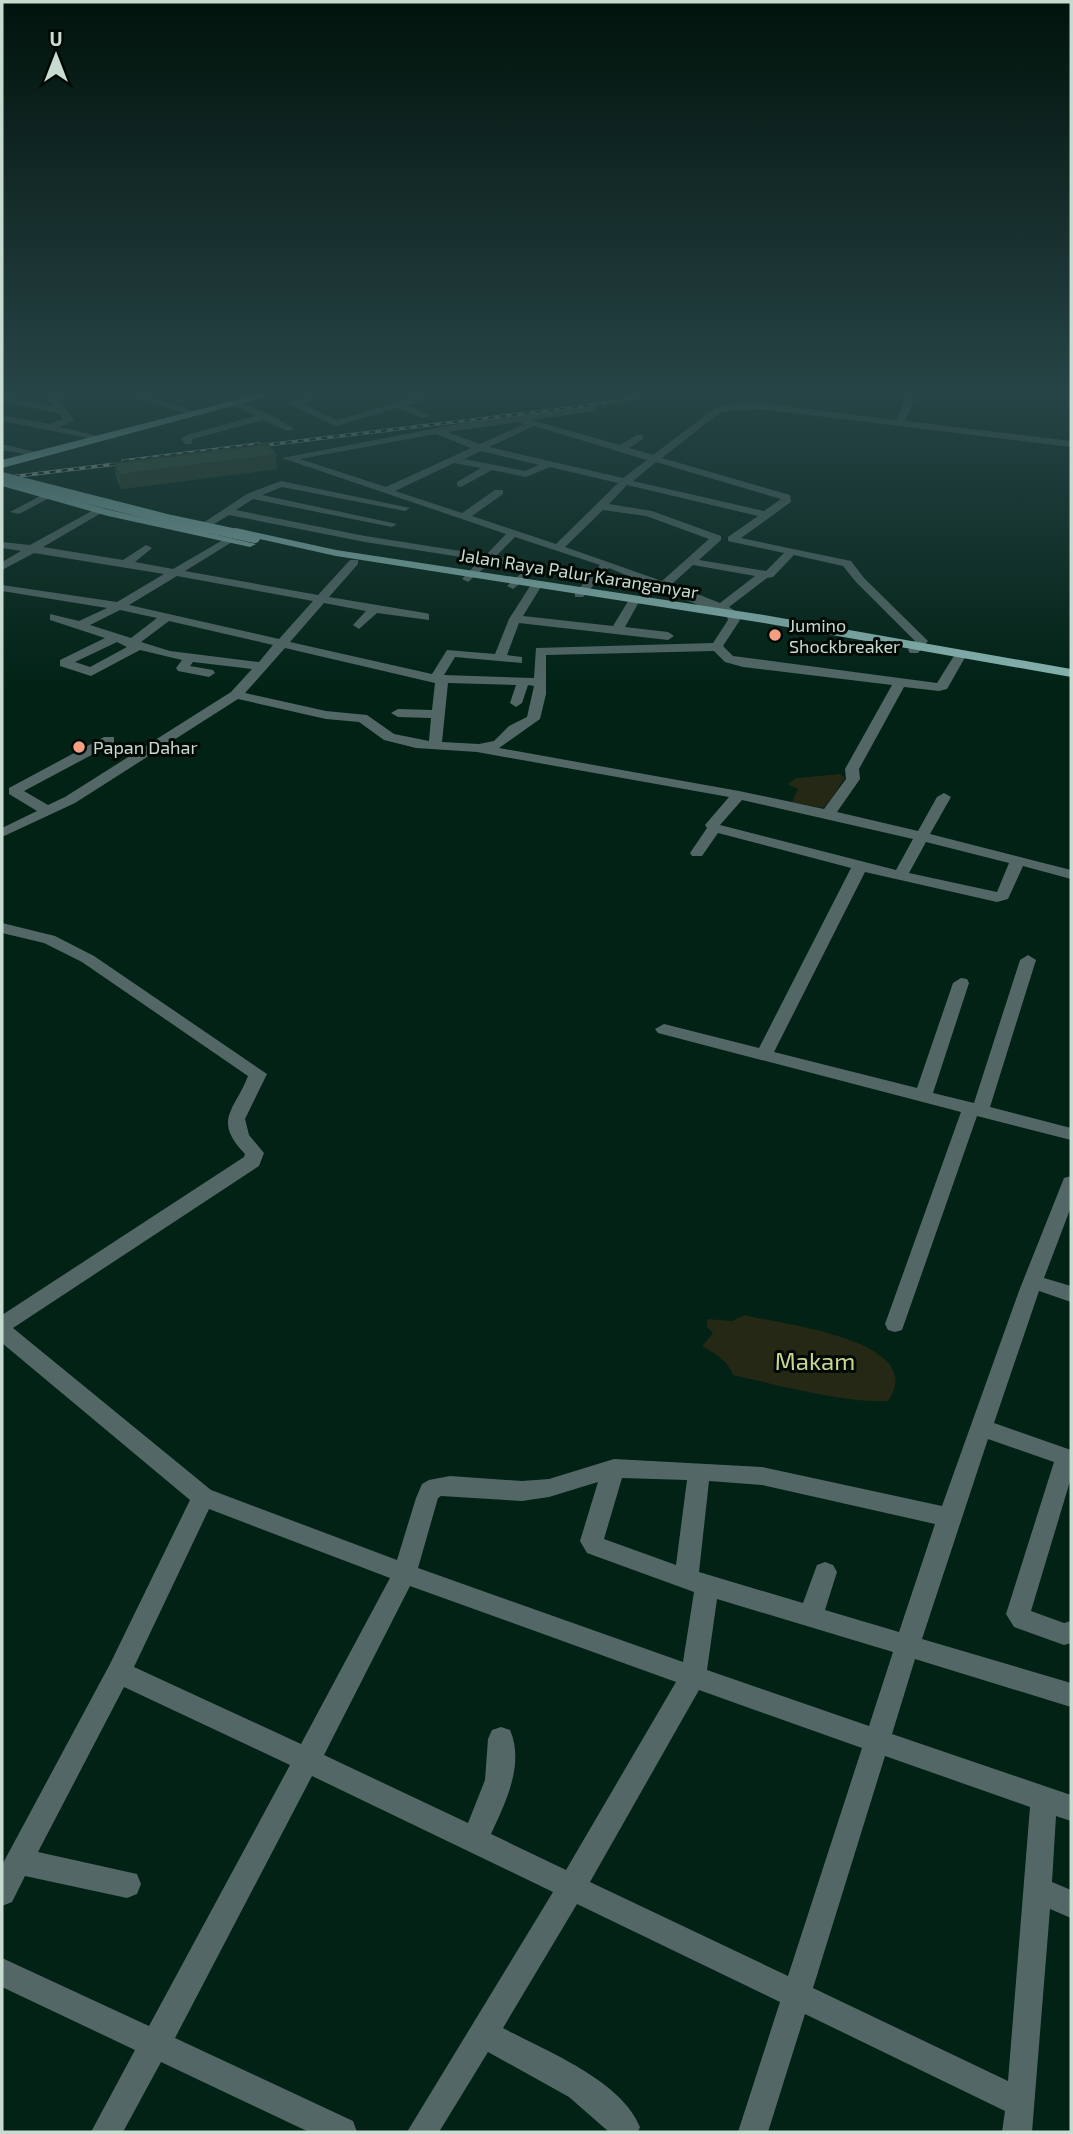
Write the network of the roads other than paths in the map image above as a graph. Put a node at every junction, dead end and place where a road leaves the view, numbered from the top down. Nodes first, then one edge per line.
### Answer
1 (46, 493) edge
2 (52, 493) edge
3 (54, 493) edge
4 (56, 493) edge
5 (260, 493) edge
6 (325, 493) edge
7 (391, 493) edge
8 (498, 493) edge
9 (614, 493) edge
10 (667, 493) edge
11 (675, 493) edge
12 (768, 493) edge
13 (251, 496) junction
14 (419, 502) junction
15 (600, 506) junction
16 (405, 508) junction
17 (99, 510) junction
18 (227, 511) junction
19 (15, 512) dead end
20 (648, 513) junction
21 (767, 515) junction
22 (464, 516) junction
23 (205, 524) junction
24 (389, 524) junction
25 (513, 533) junction
26 (369, 539) junction
27 (228, 540) junction
28 (2, 546) edge
29 (146, 548) dead end
30 (558, 548) junction
31 (32, 549) junction
32 (790, 552) junction
33 (326, 554) junction
34 (351, 557) junction
35 (486, 557) junction
36 (127, 562) junction
37 (692, 562) junction
38 (607, 564) junction
39 (2, 567) edge
40 (174, 570) junction
41 (764, 575) junction
42 (470, 577) junction
43 (658, 583) junction
44 (516, 584) junction
45 (534, 587) junction
46 (2, 588) edge
47 (581, 594) junction
48 (320, 601) junction
49 (627, 601) junction
50 (119, 606) junction
51 (721, 608) junction
52 (374, 610) junction
53 (54, 617) dead end
54 (165, 618) junction
55 (425, 618) dead end
56 (733, 618) junction
57 (515, 619) junction
58 (359, 625) dead end
59 (79, 626) junction
60 (593, 627) junction
61 (617, 630) junction
62 (541, 636) junction
63 (668, 636) dead end
64 (115, 638) junction
65 (281, 644) junction
66 (134, 645) junction
67 (717, 647) junction
68 (915, 648) junction
69 (584, 651) junction
70 (960, 656) junction
71 (485, 657) junction
72 (192, 658) junction
73 (500, 658) junction
74 (518, 660) dead end
75 (261, 666) junction
76 (209, 673) dead end
77 (1071, 673) edge
78 (439, 679) junction
79 (1071, 679) edge
80 (479, 681) junction
81 (901, 681) junction
82 (523, 682) junction
83 (540, 682) junction
84 (236, 695) junction
85 (516, 703) dead end
86 (398, 713) dead end
87 (437, 714) junction
88 (109, 740) dead end
89 (435, 744) junction
90 (477, 748) junction
91 (739, 795) junction
92 (944, 797) dead end
93 (49, 812) junction
94 (828, 814) junction
95 (714, 828) junction
96 (6, 831) edge
97 (922, 836) junction
98 (697, 853) dead end
99 (1018, 860) junction
100 (860, 866) junction
101 (901, 874) junction
102 (1071, 874) edge
103 (2, 928) edge
104 (1028, 960) dead end
105 (961, 982) dead end
106 (664, 1028) dead end
107 (764, 1055) junction
108 (923, 1096) junction
109 (975, 1110) junction
110 (1071, 1134) edge
111 (1071, 1185) edge
112 (1034, 1282) junction
113 (1071, 1294) edge
114 (895, 1324) dead end
115 (2, 1325) edge
116 (2, 1331) edge
117 (987, 1418) junction
118 (1069, 1458) edge
119 (614, 1468) junction
120 (698, 1471) junction
121 (203, 1497) junction
122 (950, 1518) junction
123 (825, 1572) dead end
124 (404, 1574) junction
125 (697, 1582) junction
126 (810, 1615) junction
127 (1071, 1632) edge
128 (908, 1644) junction
129 (119, 1672) junction
130 (693, 1677) junction
131 (1071, 1695) edge
132 (500, 1739) dead end
133 (876, 1740) junction
134 (307, 1760) junction
135 (1044, 1799) junction
136 (1071, 1808) edge
137 (473, 1841) junction
138 (19, 1861) junction
139 (127, 1884) dead end
140 (571, 1889) junction
141 (1037, 1890) junction
142 (2, 1892) edge
143 (1071, 1904) edge
144 (2, 1972) edge
145 (796, 1996) junction
146 (484, 2034) junction
147 (156, 2043) junction
148 (1019, 2118) edge
149 (625, 2127) dead end
150 (106, 2132) edge
151 (342, 2132) edge
152 (422, 2132) edge
153 (753, 2132) edge

1 - 19 street
2 - 17 main road, Jalan Raya Palur Karanganyar
3 - 33 main road, bridge
4 - 23 main road, Jalan Raya Palur Karanganyar
5 - 13 street
6 - 16 street
7 - 14 street
8 - 22 street
9 - 15 street
10 - 20 street
11 - 21 street
12 - 21 street
13 - 18 street
13 - 24 street
14 - 16 street
14 - 22 street
14 - 24 street
15 - 20 street
15 - 30 street
16 - 24 street
17 - 27 main road, Jalan Raya Palur Karanganyar
17 - 31 street
18 - 23 street
18 - 26 street
20 - 37 street
21 - 32 street
22 - 25 street
23 - 33 main road, Jalan Raya Palur Karanganyar
24 - 26 street
25 - 30 street
25 - 35 street
26 - 34 street
26 - 35 street
27 - 33 main road, Jalan Raya Palur Karanganyar
27 - 40 street
28 - 31 street
29 - 36 street
30 - 38 street
31 - 36 street
31 - 39 street
32 - 41 street
32 - 68 street
33 - 34 main road, Jalan Raya Palur Karanganyar
34 - 42 main road, Jalan Raya Palur Karanganyar
34 - 48 street
35 - 42 street
35 - 44 street
36 - 40 street
37 - 41 street
37 - 43 street
38 - 43 street
38 - 47 street
40 - 48 street
40 - 50 street
41 - 51 street
42 - 44 main road, Jalan Raya Palur Karanganyar
43 - 49 street
43 - 51 street
44 - 45 main road, Jalan Raya Palur Karanganyar
45 - 47 main road, Jalan Raya Palur Karanganyar
45 - 57 street
46 - 50 street
47 - 49 main road, Jalan Raya Palur Karanganyar
48 - 52 street
48 - 65 street
49 - 56 main road, Jalan Raya Palur Karanganyar
49 - 61 street
50 - 54 street
50 - 59 street
51 - 56 street
52 - 55 street
52 - 58 street
53 - 59 street
54 - 65 street
54 - 66 street
56 - 67 street
56 - 68 main road, Jalan Raya Palur Karanganyar
57 - 62 street
57 - 73 street
59 - 64 street
60 - 61 street
60 - 62 street
60 - 69 street
61 - 63 street
62 - 69 street
62 - 83 street
64 - 66 street
64 - 66 street
65 - 75 street
65 - 78 street
66 - 72 street
67 - 69 street
67 - 81 street
68 - 70 main road, Jalan Raya Palur Karanganyar
70 - 77 main road, Jalan Raya Palur Karanganyar
70 - 79 main road, Jalan Raya Palur Karanganyar
70 - 81 street
71 - 73 street
71 - 78 street
71 - 80 street
72 - 75 street
72 - 76 street
73 - 74 street
75 - 84 street
78 - 80 street
78 - 87 street
80 - 82 street
81 - 94 street
82 - 83 street
82 - 85 street
83 - 90 street
84 - 89 street
84 - 93 street
86 - 87 street
87 - 89 street
88 - 93 street
89 - 90 street
90 - 91 street
91 - 94 street
91 - 95 street
92 - 97 street
93 - 96 street
94 - 97 street
95 - 98 street
95 - 100 street
97 - 99 street
97 - 101 street
99 - 101 street
99 - 102 street
100 - 101 street
100 - 107 street
103 - 115 street
104 - 109 street
105 - 108 street
106 - 107 street
107 - 108 street
108 - 109 street
109 - 110 street
109 - 114 street
111 - 112 street
112 - 113 street
112 - 117 street
116 - 121 street
117 - 118 street
117 - 122 street
118 - 127 street
119 - 120 street
119 - 124 street
119 - 125 street
120 - 122 street
120 - 125 street
121 - 124 street
121 - 129 street
122 - 128 street
123 - 126 street
124 - 130 street
124 - 134 street
125 - 126 street
125 - 130 street
126 - 128 street
128 - 131 street
128 - 133 street
129 - 134 street
129 - 138 street
130 - 133 street
130 - 140 street
132 - 137 street
133 - 135 street
133 - 145 street
134 - 137 street
134 - 147 street
135 - 136 street
135 - 141 street
137 - 140 street
138 - 139 street
138 - 142 street
140 - 145 street
140 - 146 street
141 - 143 street
141 - 148 street
144 - 147 street
145 - 148 street
145 - 153 street
146 - 149 street
146 - 152 street
147 - 150 street
147 - 151 street

